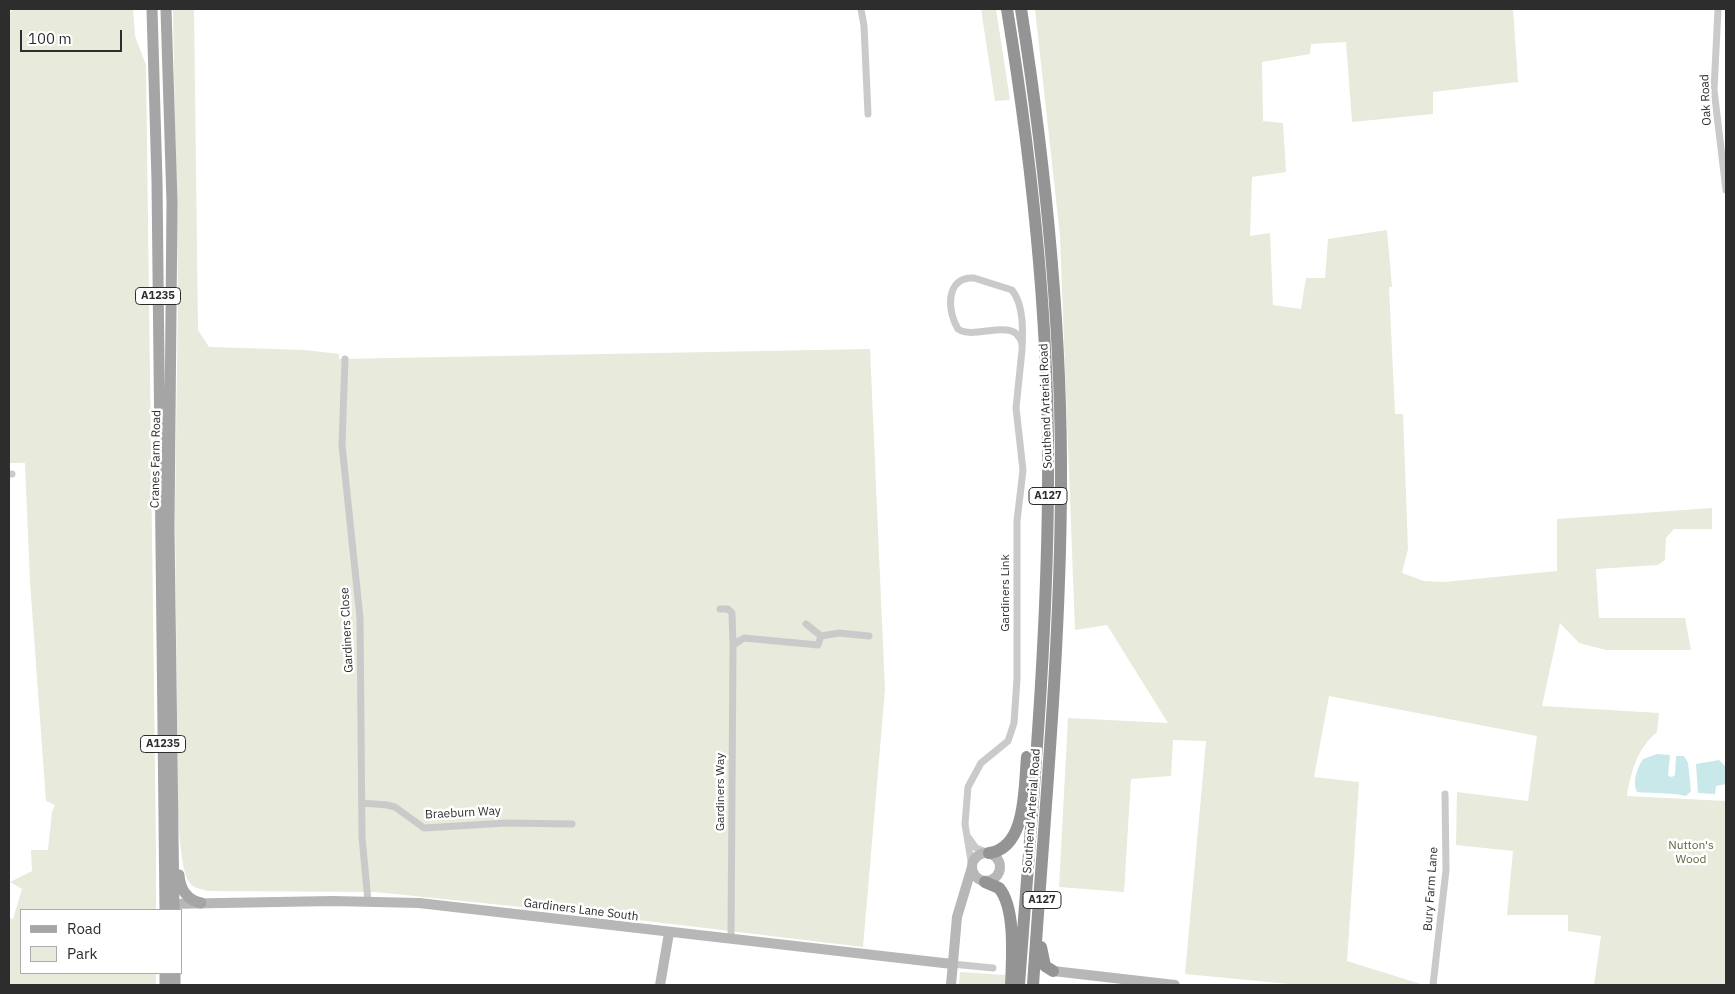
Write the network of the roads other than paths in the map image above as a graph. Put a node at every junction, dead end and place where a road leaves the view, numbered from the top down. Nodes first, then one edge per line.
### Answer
1 (152, 9) edge
2 (166, 9) edge
3 (860, 9) edge
4 (1007, 9) edge
5 (1021, 9) edge
6 (1718, 9) edge
7 (868, 114) dead end
8 (1726, 189) edge
9 (1022, 344) junction
10 (345, 359) dead end
11 (1046, 603) junction
12 (720, 609) dead end
13 (806, 624) dead end
14 (821, 636) junction
15 (869, 636) dead end
16 (733, 645) junction
17 (1445, 794) dead end
18 (362, 803) junction
19 (572, 824) dead end
20 (965, 824) junction
21 (1044, 824) junction
22 (172, 826) junction
23 (989, 854) junction
24 (972, 867) junction
25 (985, 882) junction
26 (368, 901) junction
27 (961, 901) junction
28 (201, 903) junction
29 (170, 907) edge
30 (669, 933) junction
31 (731, 939) junction
32 (952, 964) junction
33 (993, 968) dead end
34 (1054, 972) junction
35 (660, 985) edge
36 (951, 985) edge
37 (1011, 985) edge
38 (1019, 985) edge
39 (1032, 985) edge
40 (1039, 985) edge
41 (1175, 985) edge
42 (1433, 985) edge

1 - 29 main road, Cranes Farm Road / A1235
2 - 22 main road, Cranes Farm Road / A1235
3 - 7 street
4 - 11 highway, Southend Arterial Road / A127
5 - 21 highway, Southend Arterial Road / A127
6 - 8 street, Oak Road
9 - 9 street, Gardiners Link
9 - 20 street, Gardiners Link
10 - 18 street, Gardiners Close
11 - 23 highway, A127
11 - 38 highway, Southend Arterial Road / A127
12 - 16 street, Gardiners Way
13 - 14 street
14 - 15 street
14 - 16 street
16 - 31 street, Gardiners Way
17 - 42 street, Bury Farm Lane
18 - 19 street, Braeburn Way
18 - 26 street, Gardiners Close
20 - 23 street, Gardiners Link
20 - 24 street, Gardiners Link
21 - 34 highway, A127
21 - 39 highway, Southend Arterial Road / A127
22 - 28 main road, A1235
22 - 29 main road, Cranes Farm Road / A1235
23 - 24 street
23 - 25 street
24 - 25 street
24 - 27 street
25 - 27 street
25 - 37 highway, A127
26 - 28 street, Gardiners Lane South
26 - 30 street, Gardiners Lane South
27 - 32 street
28 - 29 street, Gardiners Lane South
30 - 31 street, Gardiners Lane South
30 - 35 street
31 - 32 street, Gardiners Lane South
32 - 33 street, Gardiners Lane South
32 - 36 street
34 - 40 highway
34 - 41 street

